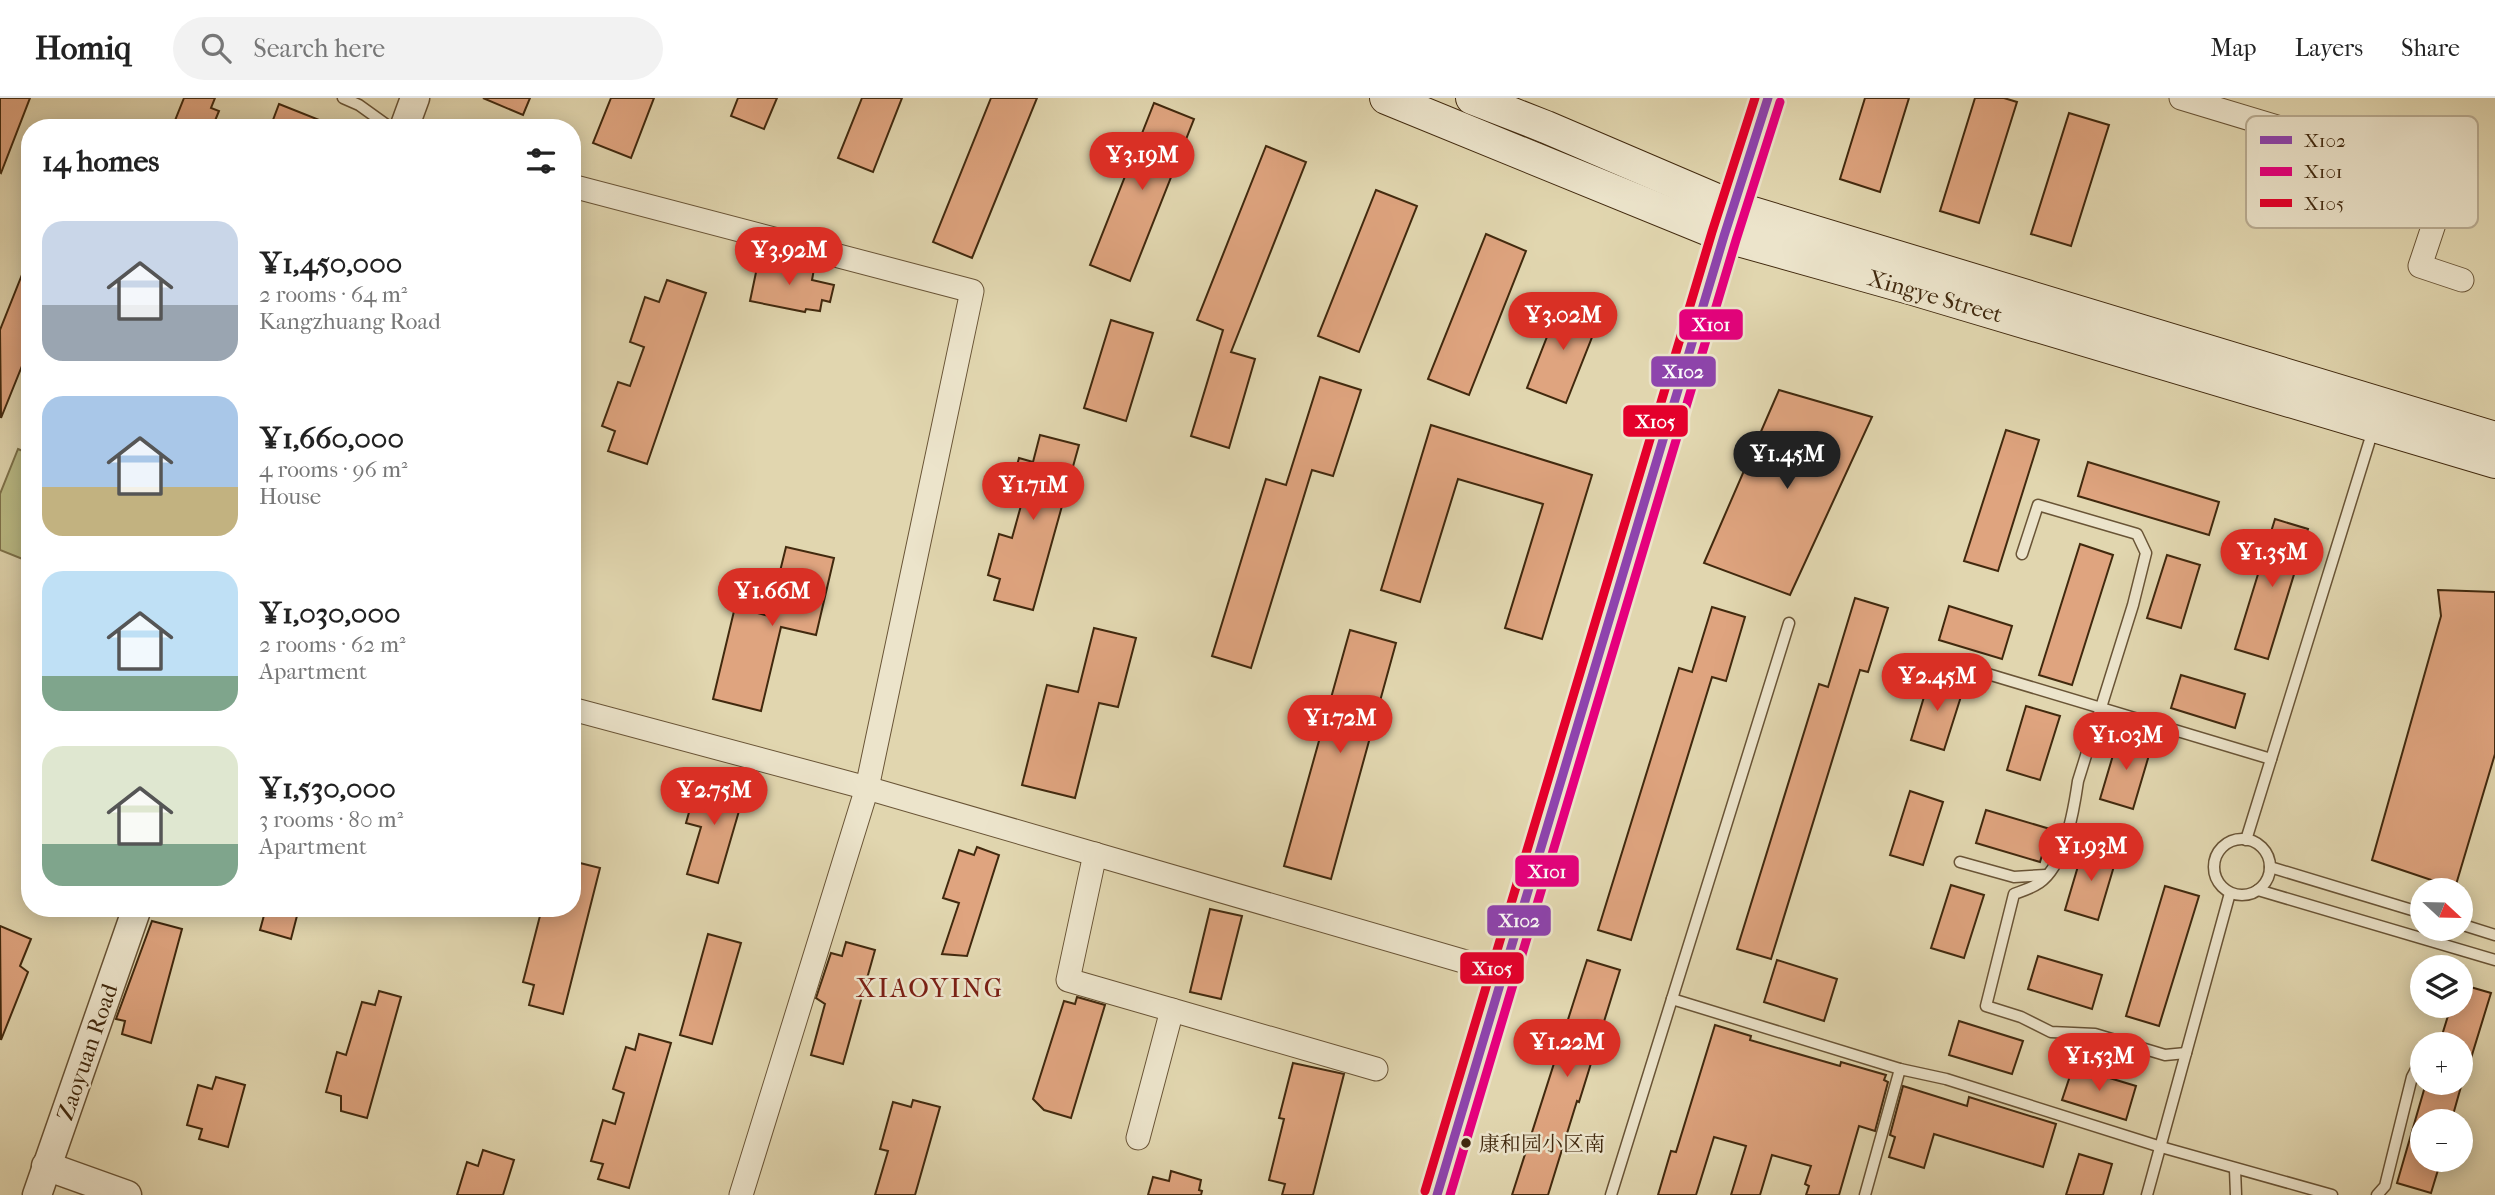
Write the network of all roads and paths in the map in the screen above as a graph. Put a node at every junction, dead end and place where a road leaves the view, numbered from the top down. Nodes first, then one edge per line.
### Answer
1 (343, 98) edge
2 (415, 98) edge
3 (1386, 98) edge
4 (1472, 98) edge
5 (1768, 98) edge
6 (2181, 98) edge
7 (2246, 118) edge
8 (378, 119) edge
9 (407, 119) edge
10 (581, 188) edge
11 (1729, 221) junction
12 (2433, 228) edge
13 (2462, 280) dead end
14 (2377, 415) junction
15 (2495, 438) edge
16 (2495, 463) edge
17 (2022, 554) dead end
18 (1789, 623) dead end
19 (1908, 681) dead end
20 (2100, 707) junction
21 (581, 711) edge
22 (2271, 759) junction
23 (867, 788) junction
24 (2246, 840) junction
25 (1096, 854) junction
26 (1960, 862) dead end
27 (2270, 866) junction
28 (2046, 876) junction
29 (2258, 890) junction
30 (2230, 893) junction
31 (2410, 909) edge
32 (134, 917) edge
33 (2473, 928) edge
34 (2495, 935) edge
35 (2495, 960) edge
36 (1504, 973) junction
37 (1672, 999) junction
38 (1172, 1010) junction
39 (2186, 1053) junction
40 (1376, 1069) dead end
41 (1900, 1069) junction
42 (2410, 1085) edge
43 (1138, 1138) dead end
44 (2161, 1147) junction
45 (46, 1166) junction
46 (2235, 1168) junction
47 (37, 1195) edge
48 (127, 1195) edge
49 (741, 1195) edge
50 (1437, 1195) edge
51 (1611, 1195) edge
52 (1865, 1195) edge
53 (2147, 1195) edge
54 (2236, 1195) edge
55 (2332, 1195) edge
56 (2377, 1195) edge

1 - 8 lane
2 - 9 street
3 - 11 main road, Xingye Street
4 - 11 main road, Xingye Street
5 - 11 street
6 - 7 street
10 - 23 street
11 - 14 main road, Xingye Street
11 - 36 street
12 - 13 street
14 - 15 main road, Xingye Street
14 - 16 main road, Xingye Street
14 - 22 lane
17 - 20 lane
18 - 37 lane
19 - 20 lane
20 - 22 lane
20 - 28 lane
21 - 23 street
22 - 24 lane
23 - 25 street
23 - 49 street
24 - 27 lane
24 - 30 lane
25 - 36 street
25 - 38 street
26 - 28 lane
27 - 29 lane
27 - 31 lane
28 - 39 lane
29 - 30 lane
29 - 35 lane
30 - 39 lane
32 - 45 street, Zaoyuan Road
33 - 34 lane
36 - 50 street
37 - 41 lane
37 - 51 lane
38 - 40 street
38 - 43 street
39 - 44 lane
41 - 44 lane
41 - 52 lane
42 - 56 lane
44 - 46 lane
44 - 53 lane
45 - 47 street, Zaoyuan Road
45 - 48 street
46 - 54 lane
46 - 55 lane

